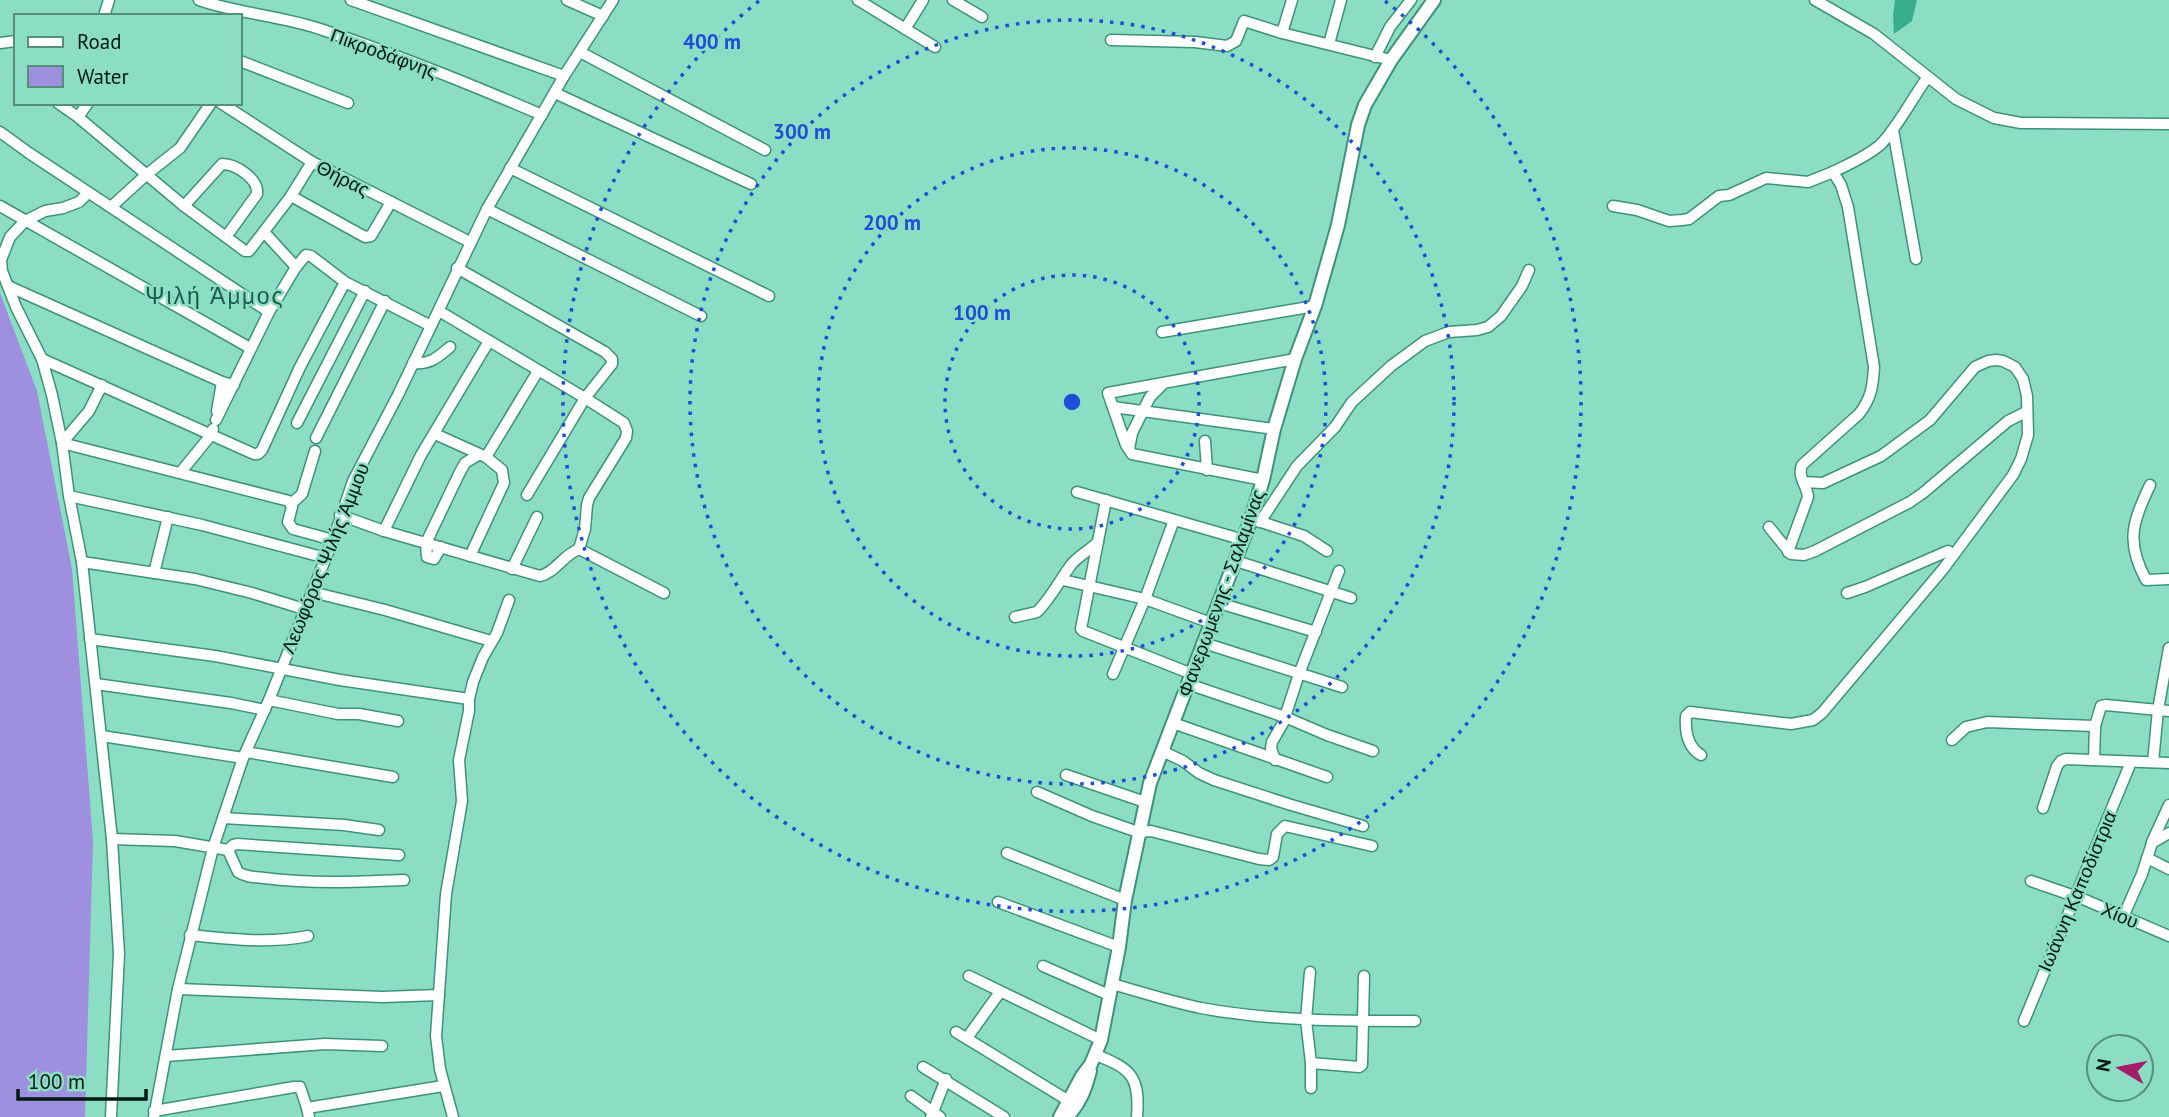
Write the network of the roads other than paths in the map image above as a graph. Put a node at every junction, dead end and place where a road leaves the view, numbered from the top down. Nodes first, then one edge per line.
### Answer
1 (199, 0) edge
2 (351, 0) edge
3 (567, 0) edge
4 (613, 0) edge
5 (858, 0) edge
6 (923, 0) edge
7 (953, 0) edge
8 (1292, 0) edge
9 (1341, 0) edge
10 (1411, 0) edge
11 (1434, 0) edge
12 (1815, 0) edge
13 (221, 8) edge
14 (603, 16) junction
15 (982, 17) dead end
16 (905, 29) junction
17 (1282, 33) junction
18 (1111, 40) dead end
19 (1329, 44) junction
20 (934, 47) dead end
21 (580, 52) junction
22 (1375, 57) junction
23 (1391, 60) junction
24 (242, 62) edge
25 (564, 76) junction
26 (1927, 78) junction
27 (555, 93) junction
28 (348, 103) dead end
29 (61, 105) edge
30 (87, 105) edge
31 (210, 105) edge
32 (224, 105) edge
33 (542, 115) junction
34 (78, 117) junction
35 (2169, 124) edge
36 (1893, 130) junction
37 (0, 132) edge
38 (765, 149) dead end
39 (312, 162) junction
40 (510, 168) junction
41 (1833, 172) junction
42 (146, 174) junction
43 (751, 184) dead end
44 (88, 192) junction
45 (291, 196) junction
46 (391, 202) junction
47 (0, 205) edge
48 (184, 206) junction
49 (1613, 206) dead end
50 (111, 207) junction
51 (487, 209) junction
52 (24, 221) junction
53 (264, 232) junction
54 (226, 237) junction
55 (470, 242) junction
56 (1916, 259) dead end
57 (296, 267) junction
58 (457, 268) junction
59 (1529, 270) dead end
60 (345, 282) junction
61 (8, 286) junction
62 (365, 291) junction
63 (769, 296) dead end
64 (385, 301) junction
65 (1315, 306) junction
66 (439, 311) junction
67 (269, 312) junction
68 (701, 316) dead end
69 (431, 326) junction
70 (1162, 332) dead end
71 (489, 341) junction
72 (250, 348) junction
73 (450, 348) dead end
74 (42, 359) junction
75 (1295, 359) junction
76 (413, 363) junction
77 (538, 371) junction
78 (222, 382) junction
79 (1164, 384) junction
80 (102, 385) junction
81 (234, 385) junction
82 (585, 398) junction
83 (1113, 407) junction
84 (1145, 411) junction
85 (2026, 412) junction
86 (216, 420) junction
87 (298, 424) dead end
88 (1274, 429) junction
89 (435, 434) junction
90 (211, 435) junction
91 (316, 438) dead end
92 (1205, 441) dead end
93 (62, 443) junction
94 (1129, 450) junction
95 (315, 451) dead end
96 (482, 456) junction
97 (1207, 470) junction
98 (180, 473) junction
99 (1263, 480) junction
100 (1803, 482) junction
101 (2150, 485) dead end
102 (1077, 492) dead end
103 (527, 495) dead end
104 (69, 496) junction
105 (1106, 500) junction
106 (291, 504) junction
107 (340, 515) junction
108 (167, 517) junction
109 (537, 517) dead end
110 (1174, 520) junction
111 (1256, 520) junction
112 (1769, 527) dead end
113 (384, 531) junction
114 (333, 540) junction
115 (1244, 540) junction
116 (1098, 542) junction
117 (426, 544) junction
118 (579, 549) junction
119 (1328, 551) dead end
120 (1788, 552) junction
121 (1953, 555) junction
122 (470, 556) junction
123 (326, 558) junction
124 (1236, 561) junction
125 (82, 562) junction
126 (512, 569) junction
127 (1339, 570) dead end
128 (154, 573) junction
129 (2169, 579) edge
130 (1063, 580) junction
131 (1090, 587) junction
132 (312, 592) junction
133 (1332, 592) junction
134 (663, 593) dead end
135 (1847, 593) dead end
136 (1351, 597) dead end
137 (1145, 599) junction
138 (509, 600) dead end
139 (1219, 603) junction
140 (304, 609) junction
141 (1016, 617) dead end
142 (1211, 623) junction
143 (1317, 632) junction
144 (90, 639) junction
145 (491, 641) junction
146 (1204, 643) junction
147 (1124, 646) junction
148 (2169, 648) edge
149 (282, 668) junction
150 (1113, 674) dead end
151 (1299, 674) junction
152 (1190, 679) junction
153 (96, 684) junction
154 (1342, 687) dead end
155 (469, 699) junction
156 (267, 705) junction
157 (2164, 710) edge
158 (1285, 717) junction
159 (398, 721) dead end
160 (1173, 723) junction
161 (2095, 726) junction
162 (102, 736) junction
163 (1952, 740) dead end
164 (1162, 751) junction
165 (1373, 751) dead end
166 (244, 755) junction
167 (1701, 755) dead end
168 (1275, 760) junction
169 (2094, 760) junction
170 (2131, 762) junction
171 (2153, 762) junction
172 (2169, 763) edge
173 (1066, 775) dead end
174 (393, 777) dead end
175 (1327, 777) dead end
176 (1037, 792) dead end
177 (1145, 802) junction
178 (2169, 805) edge
179 (2043, 808) dead end
180 (2166, 817) edge
181 (223, 818) junction
182 (1363, 826) dead end
183 (379, 830) dead end
184 (1138, 832) junction
185 (2169, 833) edge
186 (112, 839) junction
187 (2152, 843) junction
188 (1372, 846) dead end
189 (213, 848) junction
190 (228, 850) junction
191 (1007, 853) dead end
192 (399, 855) dead end
193 (2147, 858) junction
194 (2169, 869) edge
195 (404, 880) dead end
196 (2031, 881) dead end
197 (2075, 896) junction
198 (1125, 900) junction
199 (998, 902) dead end
200 (2124, 915) junction
201 (190, 935) junction
202 (308, 936) dead end
203 (2169, 936) edge
204 (1119, 947) junction
205 (1043, 966) dead end
206 (1310, 972) dead end
207 (969, 976) dead end
208 (1364, 976) dead end
209 (178, 989) junction
210 (1111, 990) junction
211 (1000, 992) junction
212 (439, 995) junction
213 (1307, 1020) junction
214 (1362, 1021) junction
215 (1415, 1021) dead end
216 (2024, 1021) dead end
217 (957, 1032) dead end
218 (967, 1038) junction
219 (1101, 1040) junction
220 (382, 1046) dead end
221 (166, 1056) junction
222 (1093, 1060) junction
223 (1311, 1063) junction
224 (923, 1067) dead end
225 (946, 1079) junction
226 (443, 1086) junction
227 (1311, 1088) dead end
228 (911, 1096) dead end
229 (1069, 1101) junction
230 (308, 1113) edge
231 (154, 1114) edge
232 (935, 1115) edge
233 (111, 1117) edge
234 (453, 1117) edge
235 (1003, 1117) edge
236 (1060, 1117) edge
237 (1067, 1117) edge
238 (1137, 1117) edge

1 - 13 street, Πικροδάφνης
2 - 25 street
3 - 14 street
4 - 14 street, Λεωφόρος Ψιλής Άμμου
5 - 16 street
6 - 16 street
7 - 15 street
8 - 17 street
9 - 19 street
10 - 22 street
11 - 23 main road, Φανερωμενης - Σαλαμίνας
12 - 26 street
13 - 33 street, Πικροδάφνης
14 - 21 street, Λεωφόρος Ψιλής Άμμου
16 - 20 street
17 - 18 street
17 - 19 street
19 - 22 street
21 - 25 street, Λεωφόρος Ψιλής Άμμου
21 - 38 street
22 - 23 street
23 - 65 main road, Φανερωμενης - Σαλαμίνας
24 - 28 street
25 - 27 street, Λεωφόρος Ψιλής Άμμου
26 - 35 street
26 - 36 street
27 - 33 street, Λεωφόρος Ψιλής Άμμου
27 - 43 street
29 - 34 street
30 - 34 street
31 - 42 street
32 - 39 street, Θήρας
33 - 40 street, Λεωφόρος Ψιλής Άμμου
34 - 42 street
36 - 41 street
36 - 56 street
37 - 44 street
39 - 45 street
39 - 46 street, Θήρας
40 - 51 street, Λεωφόρος Ψιλής Άμμου
40 - 63 street
41 - 49 street
41 - 100 street
42 - 48 street
42 - 50 street
44 - 50 street
44 - 52 street
45 - 46 street
45 - 53 street
46 - 55 street, Θήρας
47 - 52 street
48 - 54 street
48 - 54 street
50 - 67 street
51 - 55 street, Λεωφόρος Ψιλής Άμμου
51 - 68 street
52 - 61 street
52 - 72 street
53 - 54 street
53 - 57 street
55 - 58 street, Λεωφόρος Ψιλής Άμμου
57 - 60 street
57 - 67 street
58 - 66 street, Λεωφόρος Ψιλής Άμμου
58 - 82 street
59 - 111 street
60 - 62 street
60 - 90 street
61 - 74 street
61 - 78 street
62 - 64 street
62 - 87 street
64 - 69 street
64 - 91 street
65 - 70 street
65 - 75 main road, Φανερωμενης - Σαλαμίνας
66 - 69 street, Λεωφόρος Ψιλής Άμμου
66 - 71 street
67 - 72 street
69 - 76 street, Λεωφόρος Ψιλής Άμμου
71 - 77 street
71 - 89 street
72 - 81 street
73 - 76 street
74 - 80 street
74 - 93 street
75 - 79 street
75 - 88 main road, Φανερωμενης - Σαλαμίνας
76 - 107 street, Λεωφόρος Ψιλής Άμμου
77 - 82 street
77 - 96 street
78 - 81 street
78 - 86 street
79 - 83 street
79 - 84 street
80 - 90 street
80 - 93 street
81 - 86 street
82 - 103 street
82 - 118 street
83 - 84 street
83 - 94 street
84 - 88 street
84 - 94 street
85 - 100 street
85 - 120 street
85 - 121 street
86 - 90 street
88 - 99 main road, Φανερωμενης - Σαλαμίνας
89 - 96 street
89 - 113 street
90 - 98 street
92 - 97 street
93 - 98 street
93 - 104 street
94 - 97 street
95 - 106 street
96 - 117 street
96 - 122 street
97 - 99 street
98 - 106 street
99 - 111 main road, Φανερωμενης - Σαλαμίνας
100 - 120 street
101 - 129 street
102 - 105 street
104 - 108 street
104 - 125 street
105 - 110 street
105 - 116 street
106 - 114 street
107 - 113 street
107 - 114 street, Λεωφόρος Ψιλής Άμμου
108 - 123 street
108 - 128 street
109 - 126 street
110 - 115 street
110 - 137 street
111 - 115 main road, Φανερωμενης - Σαλαμίνας
111 - 119 street
112 - 120 street
113 - 117 street
114 - 123 street, Λεωφόρος Ψιλής Άμμου
115 - 124 main road, Φανερωμενης - Σαλαμίνας
116 - 130 street
116 - 131 street
117 - 122 street
118 - 126 street
118 - 134 street
121 - 135 street
121 - 167 street
122 - 126 street
123 - 132 street, Λεωφόρος Ψιλής Άμμου
124 - 133 street
124 - 139 main road, Φανερωμενης - Σαλαμίνας
125 - 128 street
125 - 144 street
127 - 133 street
128 - 140 street
130 - 131 street
130 - 141 street
131 - 137 street
131 - 147 street
132 - 140 street, Λεωφόρος Ψιλής Άμμου
132 - 145 street
133 - 136 street
133 - 143 street
137 - 142 street
137 - 147 street
138 - 145 street
139 - 142 main road, Φανερωμενης - Σαλαμίνας
139 - 143 street
140 - 149 street, Λεωφόρος Ψιλής Άμμου
142 - 146 main road, Φανερωμενης - Σαλαμίνας
143 - 151 street
144 - 149 street
144 - 153 street
145 - 155 street
146 - 151 street
146 - 152 main road, Φανερωμενης - Σαλαμίνας
147 - 150 street
147 - 152 street
148 - 157 street
149 - 155 street
149 - 156 street, Λεωφόρος Ψιλής Άμμου
151 - 154 street
151 - 158 street
152 - 158 street
152 - 160 main road, Φανερωμενης - Σαλαμίνας
153 - 156 street
153 - 162 street
155 - 212 street
156 - 159 street
156 - 166 street, Λεωφόρος Ψιλής Άμμου
157 - 161 street
157 - 171 street
158 - 165 street
158 - 168 street
160 - 164 main road, Φανερωμενης - Σαλαμίνας
160 - 168 street
161 - 163 street
161 - 169 street
162 - 166 street
162 - 186 street
164 - 177 main road, Φανερωμενης - Σαλαμίνας
164 - 182 street
166 - 174 street
166 - 181 street, Λεωφόρος Ψιλής Άμμου
168 - 175 street
169 - 170 street
169 - 179 street
170 - 171 street
170 - 197 street, Ιωάννη Καποδίστρια
171 - 172 street
173 - 177 street
176 - 184 street
177 - 184 main road, Φανερωμενης - Σαλαμίνας
178 - 180 street
180 - 187 street
181 - 183 street
181 - 189 street, Λεωφόρος Ψιλής Άμμου
184 - 188 street
184 - 198 main road, Φανερωμενης - Σαλαμίνας
185 - 187 street
186 - 189 street
186 - 233 street
187 - 193 street
189 - 190 street
189 - 201 street, Λεωφόρος Ψιλής Άμμου
190 - 192 street
190 - 195 street
191 - 198 street
193 - 194 street
193 - 200 street
196 - 197 street, Χίου
197 - 200 street, Χίου
197 - 216 street, Ιωάννη Καποδίστρια
198 - 204 main road, Φανερωμενης - Σαλαμίνας
199 - 204 street
200 - 203 street, Χίου
201 - 202 street
201 - 209 street, Λεωφόρος Ψιλής Άμμου
204 - 210 main road, Φανερωμενης - Σαλαμίνας
205 - 210 street
206 - 213 street
207 - 211 street
208 - 214 street
209 - 212 street
209 - 221 street, Λεωφόρος Ψιλής Άμμου
210 - 213 street
210 - 219 main road, Φανερωμενης - Σαλαμίνας
211 - 218 street
211 - 219 street
212 - 226 street
213 - 214 street
213 - 223 street
214 - 215 street
214 - 223 street
217 - 218 street
218 - 229 street
219 - 222 main road, Φανερωμενης - Σαλαμίνας
220 - 221 street
221 - 231 street, Λεωφόρος Ψιλής Άμμου
222 - 229 main road, Φανερωμενης - Σαλαμίνας
222 - 237 main road
222 - 238 street
223 - 227 street
224 - 225 street
225 - 232 street
225 - 235 street
226 - 230 street
226 - 234 street
228 - 232 street
229 - 236 main road, Φανερωμενης - Σαλαμίνας
230 - 231 street

